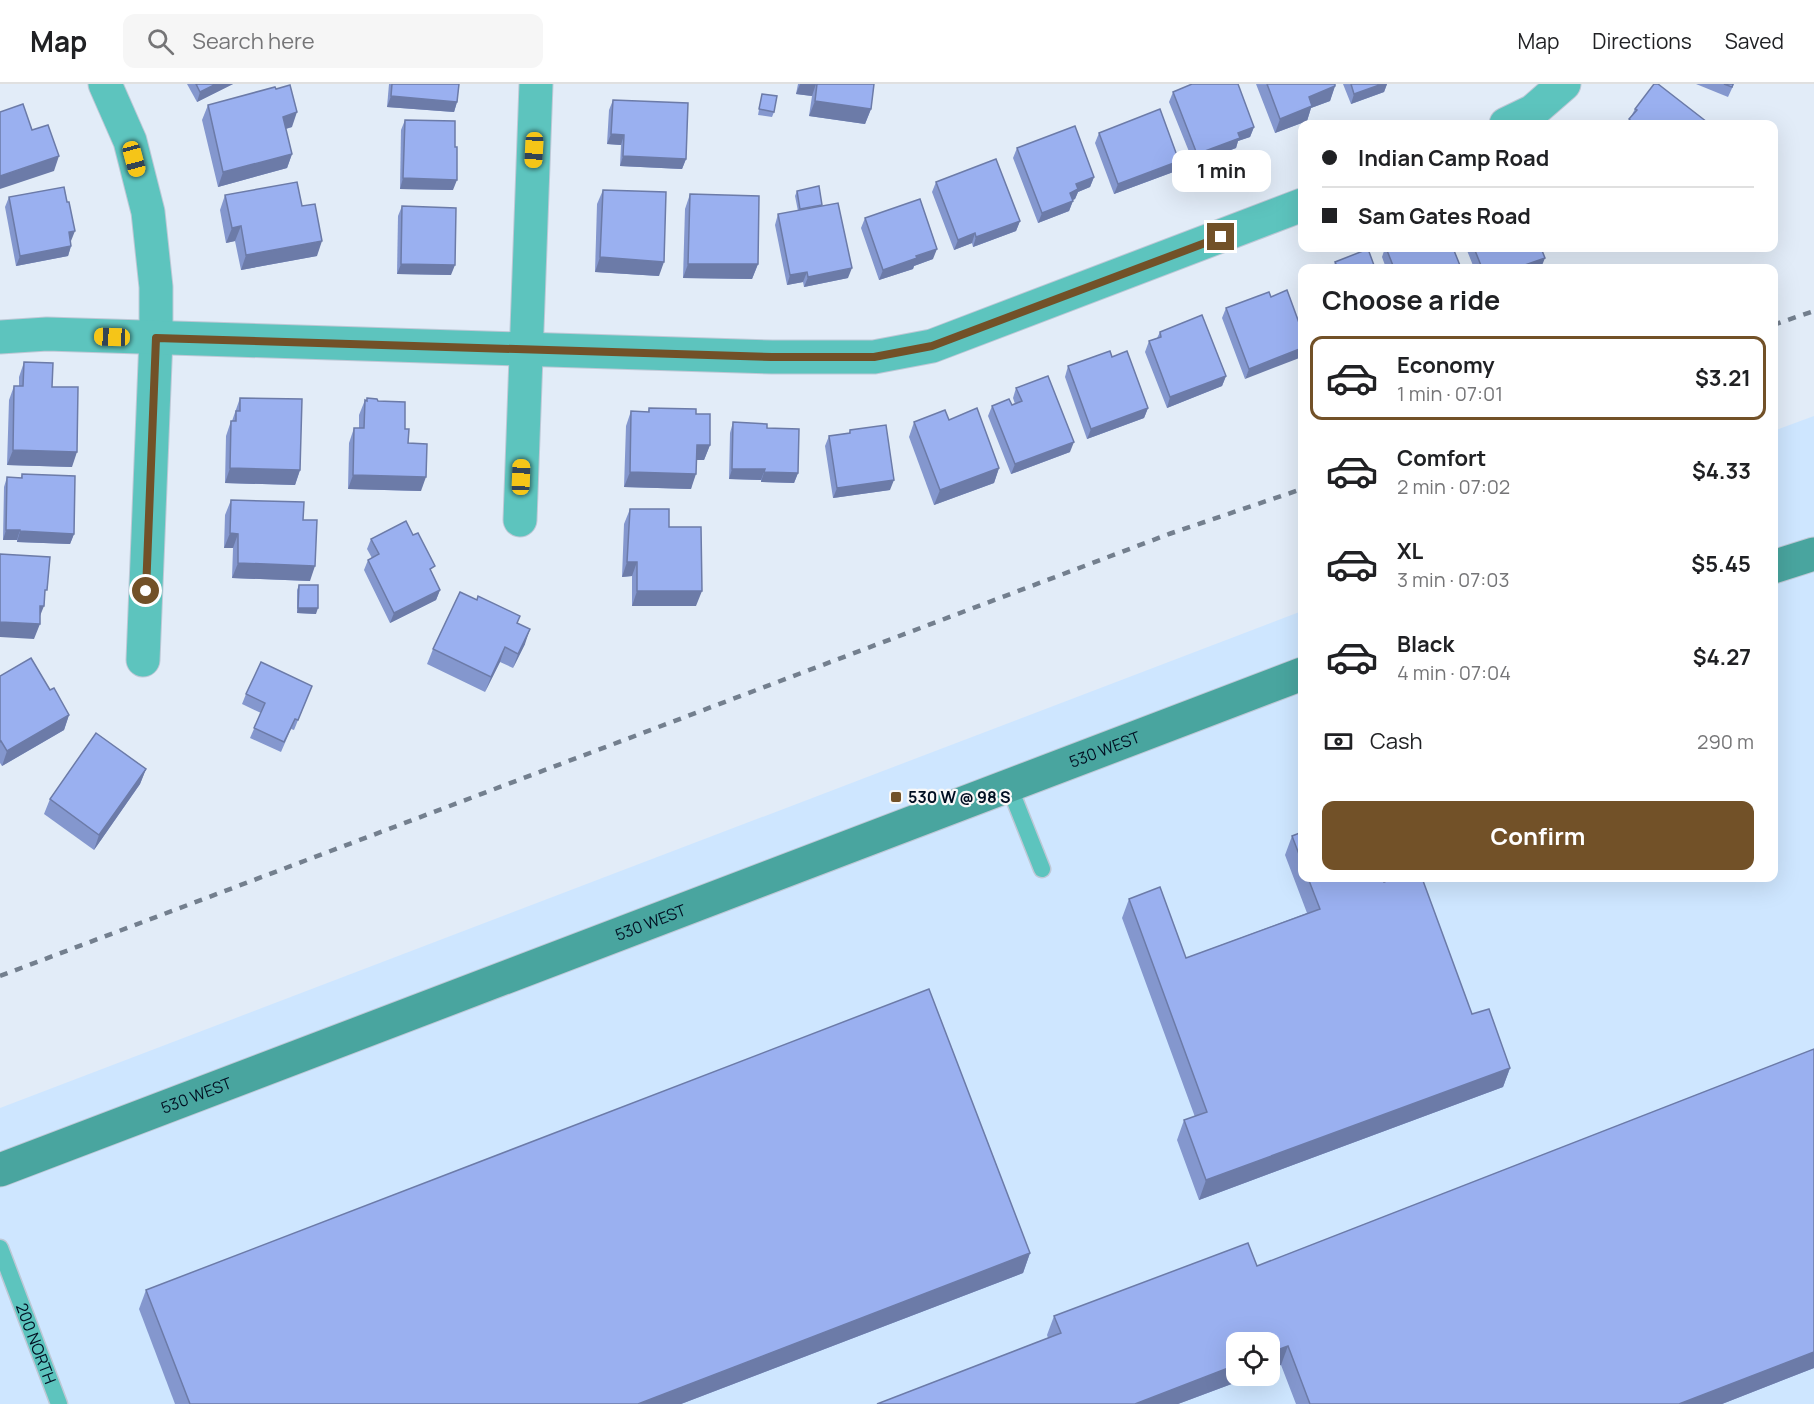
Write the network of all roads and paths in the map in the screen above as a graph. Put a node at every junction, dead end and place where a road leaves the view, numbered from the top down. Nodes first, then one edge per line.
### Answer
1 (105, 84) edge
2 (536, 84) edge
3 (1564, 84) edge
4 (1514, 120) edge
5 (1298, 208) edge
6 (0, 337) edge
7 (156, 338) junction
8 (525, 348) junction
9 (520, 520) dead end
10 (1814, 554) edge
11 (1778, 565) edge
12 (143, 660) dead end
13 (1298, 676) edge
14 (1009, 786) junction
15 (1042, 869) dead end
16 (0, 1170) edge
17 (0, 1248) edge
18 (59, 1404) edge

1 - 7 street
2 - 8 street
3 - 4 street
5 - 8 street
6 - 7 street
7 - 8 street
7 - 12 street
8 - 9 street
10 - 11 street
13 - 14 street, 530 WEST
14 - 15 lane
14 - 16 street, 530 WEST
17 - 18 lane, 200 NORTH

